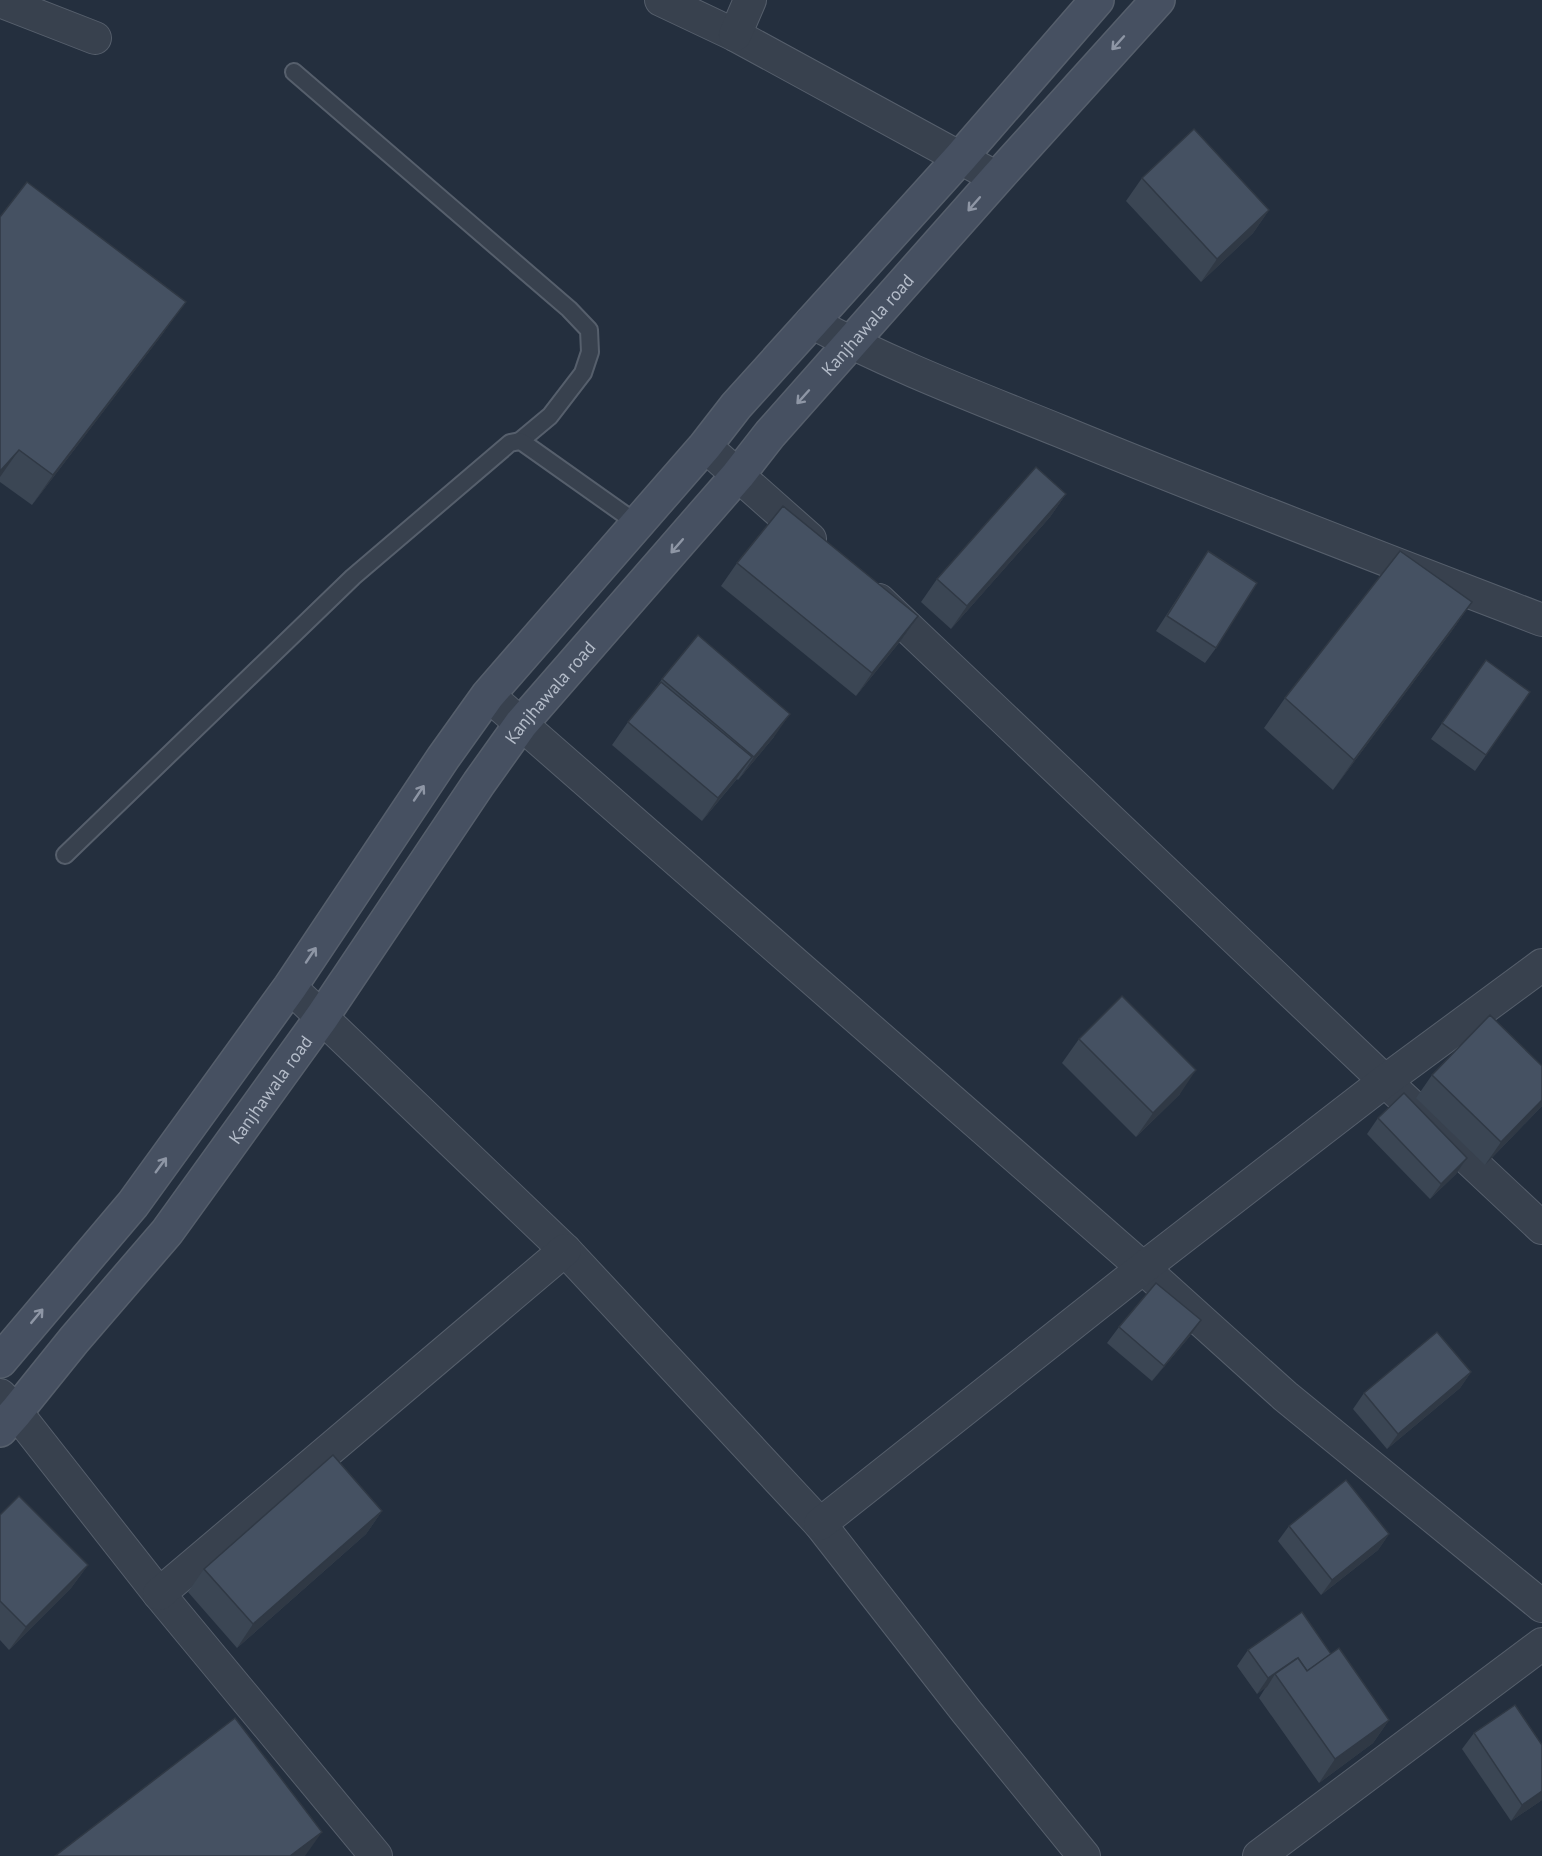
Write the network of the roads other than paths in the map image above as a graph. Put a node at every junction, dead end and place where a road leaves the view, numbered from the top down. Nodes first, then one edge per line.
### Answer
1 (662, 0) edge
2 (750, 0) edge
3 (1098, 0) edge
4 (0, 1) edge
5 (1146, 4) edge
6 (735, 35) junction
7 (95, 38) dead end
8 (294, 72) dead end
9 (960, 158) junction
10 (997, 178) junction
11 (811, 322) junction
12 (851, 344) junction
13 (520, 441) junction
14 (705, 446) junction
15 (738, 475) junction
16 (638, 524) junction
17 (831, 557) edge
18 (857, 580) edge
19 (1542, 620) edge
20 (488, 695) junction
21 (521, 724) junction
22 (65, 855) dead end
23 (1542, 965) edge
24 (290, 987) junction
25 (322, 1017) junction
26 (1384, 1081) junction
27 (1542, 1228) edge
28 (565, 1250) junction
29 (1143, 1268) junction
30 (0, 1361) edge
31 (5, 1412) edge
32 (820, 1524) junction
33 (159, 1594) junction
34 (1542, 1606) edge
35 (1542, 1644) edge
36 (376, 1856) edge
37 (1084, 1856) edge
38 (1259, 1856) edge

1 - 6 street
2 - 6 street
3 - 9 main road
4 - 7 street
5 -> 10 main road, Kanjhawala road
6 - 9 street
8 - 13 lane
9 - 10 street
9 - 11 main road
10 -> 12 main road, Kanjhawala road
11 - 12 street
11 - 14 main road
12 -> 15 main road, Kanjhawala road
12 - 19 street
13 - 16 lane
13 - 22 lane
14 - 15 street
14 - 16 main road
15 - 17 street
15 -> 21 main road, Kanjhawala road
16 - 20 main road
18 - 26 street
20 - 21 street
24 -> 20 main road
21 - 25 main road, Kanjhawala road
21 - 29 street
23 - 26 street
24 - 25 street
30 -> 24 main road
25 - 28 street
25 - 31 main road, Kanjhawala road
26 - 27 street
26 - 29 street
28 - 32 street
28 - 33 street
29 - 32 street
29 - 34 street
31 - 33 street
32 - 37 street
33 - 36 street
35 - 38 street

